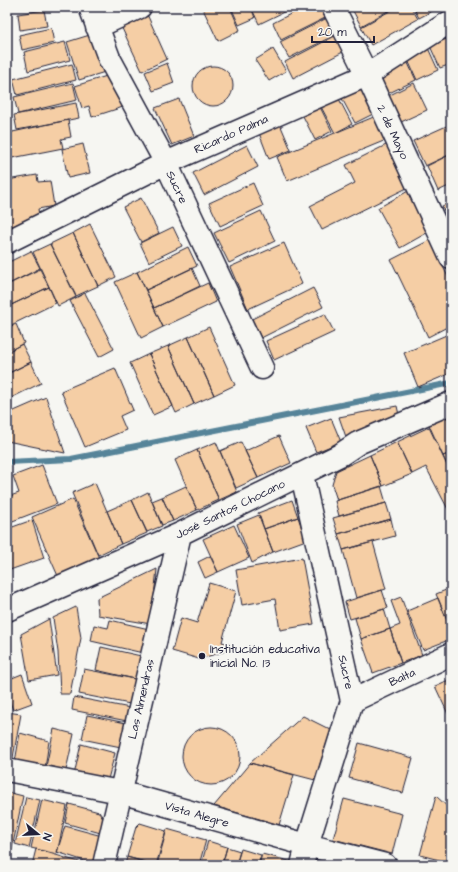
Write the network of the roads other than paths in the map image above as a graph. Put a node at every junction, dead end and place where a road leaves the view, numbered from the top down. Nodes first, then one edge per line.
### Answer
1 (140, 7) edge
2 (333, 7) edge
3 (94, 17) edge
4 (451, 20) edge
5 (367, 75) junction
6 (166, 162) junction
7 (7, 242) edge
8 (451, 258) edge
9 (262, 368) dead end
10 (451, 403) edge
11 (302, 475) junction
12 (180, 534) junction
13 (7, 610) edge
14 (451, 654) edge
15 (352, 701) junction
16 (7, 770) edge
17 (120, 792) junction
18 (304, 855) edge
19 (104, 865) edge
20 (385, 865) edge

1 - 3 street
2 - 5 street, 2 de Mayo
3 - 6 street, Sucre
4 - 5 street, Ricardo Palma
5 - 6 street, Ricardo Palma
5 - 8 street, 2 de Mayo
6 - 7 street, Ricardo Palma
6 - 9 street, Sucre
10 - 11 street, José Santos Chocano
11 - 12 street, José Santos Chocano
11 - 15 street, Sucre
12 - 13 street, José Santos Chocano
12 - 17 street, Las Almendras
14 - 15 street, Balta
15 - 18 street, Sucre
16 - 17 street, Vista Alegre
17 - 18 street, Vista Alegre
17 - 19 street, Las Almendras
18 - 20 street, Vista Alegre

